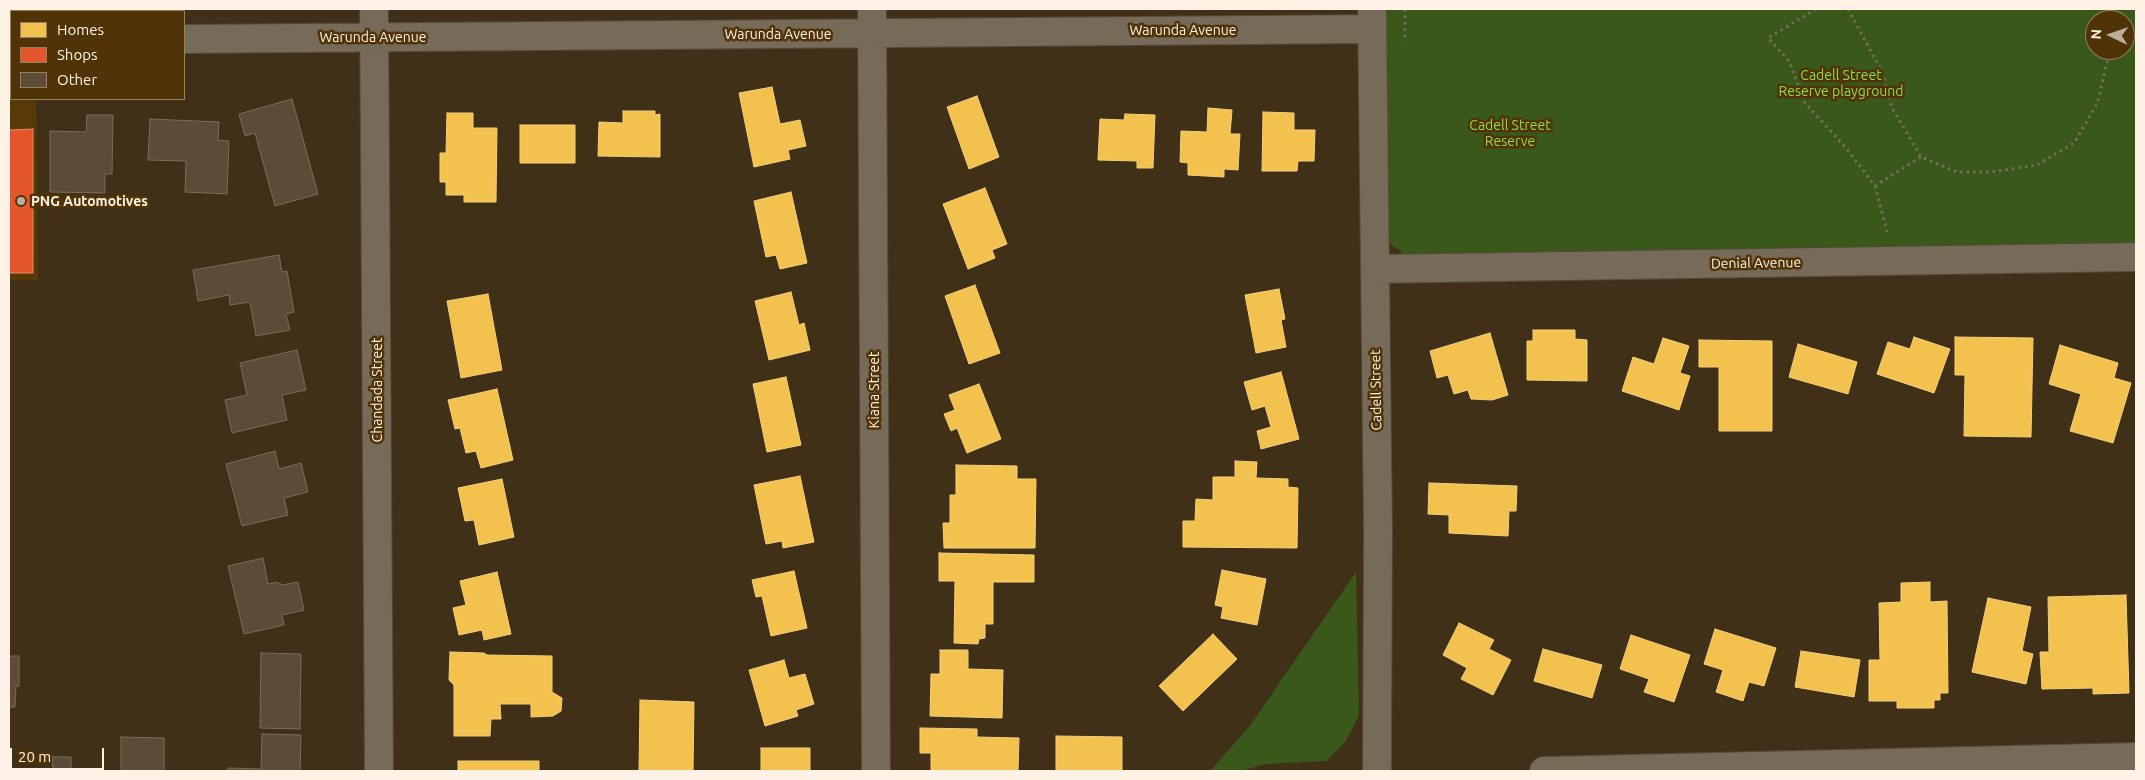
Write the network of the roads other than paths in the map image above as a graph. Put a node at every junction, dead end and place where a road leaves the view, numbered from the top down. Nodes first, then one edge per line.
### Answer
1 (374, 9) edge
2 (1372, 19) edge
3 (872, 21) edge
4 (375, 37) junction
5 (185, 39) edge
6 (2136, 257) edge
7 (1375, 269) junction
8 (2136, 757) edge
9 (379, 771) edge
10 (876, 771) edge
11 (1377, 771) edge
12 (1544, 771) edge

1 - 4 street, Chandada Street
2 - 3 street, Warunda Avenue
2 - 7 street, Cadell Street
3 - 4 street, Warunda Avenue
3 - 10 street, Kiana Street
4 - 5 street, Warunda Avenue
4 - 9 street, Chandada Street
6 - 7 street, Denial Avenue
7 - 11 street, Cadell Street
8 - 12 street

